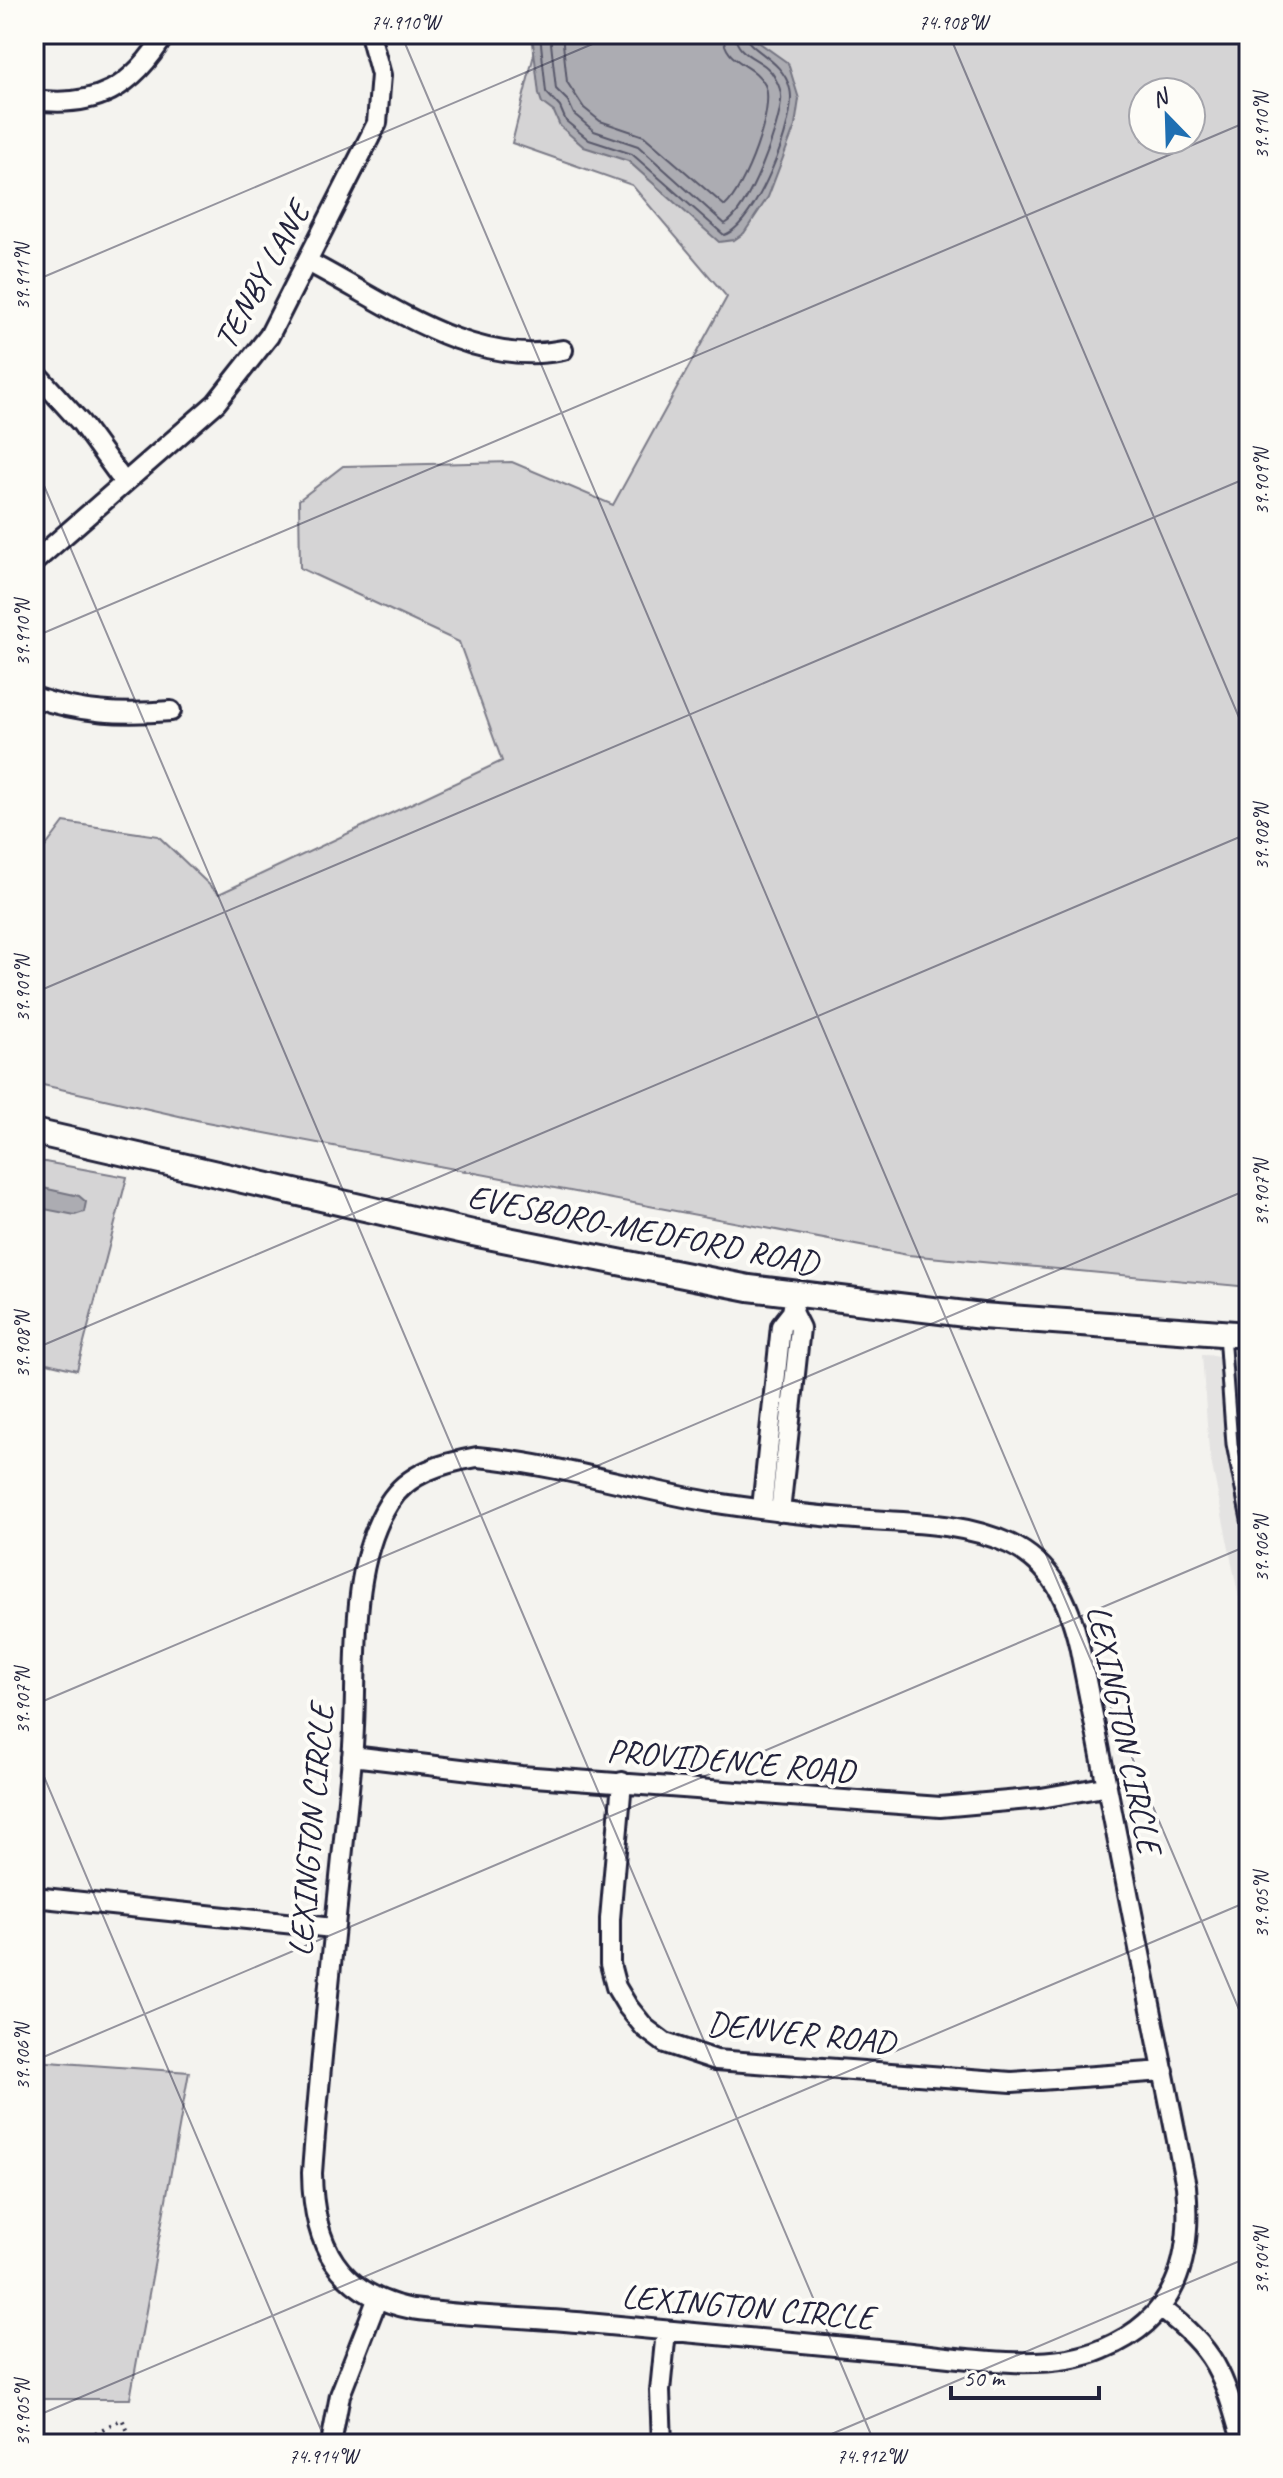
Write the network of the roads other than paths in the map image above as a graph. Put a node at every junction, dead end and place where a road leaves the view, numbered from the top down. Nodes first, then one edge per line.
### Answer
1 (165, 34) edge
2 (370, 34) edge
3 (34, 100) edge
4 (308, 262) junction
5 (563, 350) dead end
6 (34, 371) edge
7 (124, 482) junction
8 (34, 562) edge
9 (34, 697) edge
10 (171, 711) dead end
11 (34, 1132) edge
12 (794, 1303) junction
13 (1224, 1334) junction
14 (1249, 1335) edge
15 (771, 1510) junction
16 (1249, 1530) edge
17 (352, 1756) junction
18 (622, 1782) junction
19 (1104, 1787) junction
20 (34, 1897) edge
21 (333, 1928) junction
22 (1164, 2071) junction
23 (377, 2300) junction
24 (1160, 2308) junction
25 (666, 2331) junction
26 (331, 2444) edge
27 (662, 2444) edge
28 (1243, 2444) edge

1 - 3 street
2 - 4 street, TENBY LANE
4 - 5 street
4 - 7 street, TENBY LANE
6 - 7 street
7 - 8 street, TENBY LANE
9 - 10 street
11 - 12 street, EVESBORO-MEDFORD ROAD
12 - 13 street, EVESBORO-MEDFORD ROAD
12 - 15 street
13 - 14 street, EVESBORO-MEDFORD ROAD
13 - 16 lane
15 - 17 street, LEXINGTON CIRCLE
15 - 19 street, LEXINGTON CIRCLE
17 - 18 street, PROVIDENCE ROAD
17 - 21 street, LEXINGTON CIRCLE
18 - 19 street, PROVIDENCE ROAD
18 - 22 street, DENVER ROAD
19 - 22 street, LEXINGTON CIRCLE
20 - 21 street
21 - 23 street, LEXINGTON CIRCLE
22 - 24 street, LEXINGTON CIRCLE
23 - 25 street, LEXINGTON CIRCLE
23 - 26 street
24 - 25 street, LEXINGTON CIRCLE
24 - 28 street
25 - 27 street

